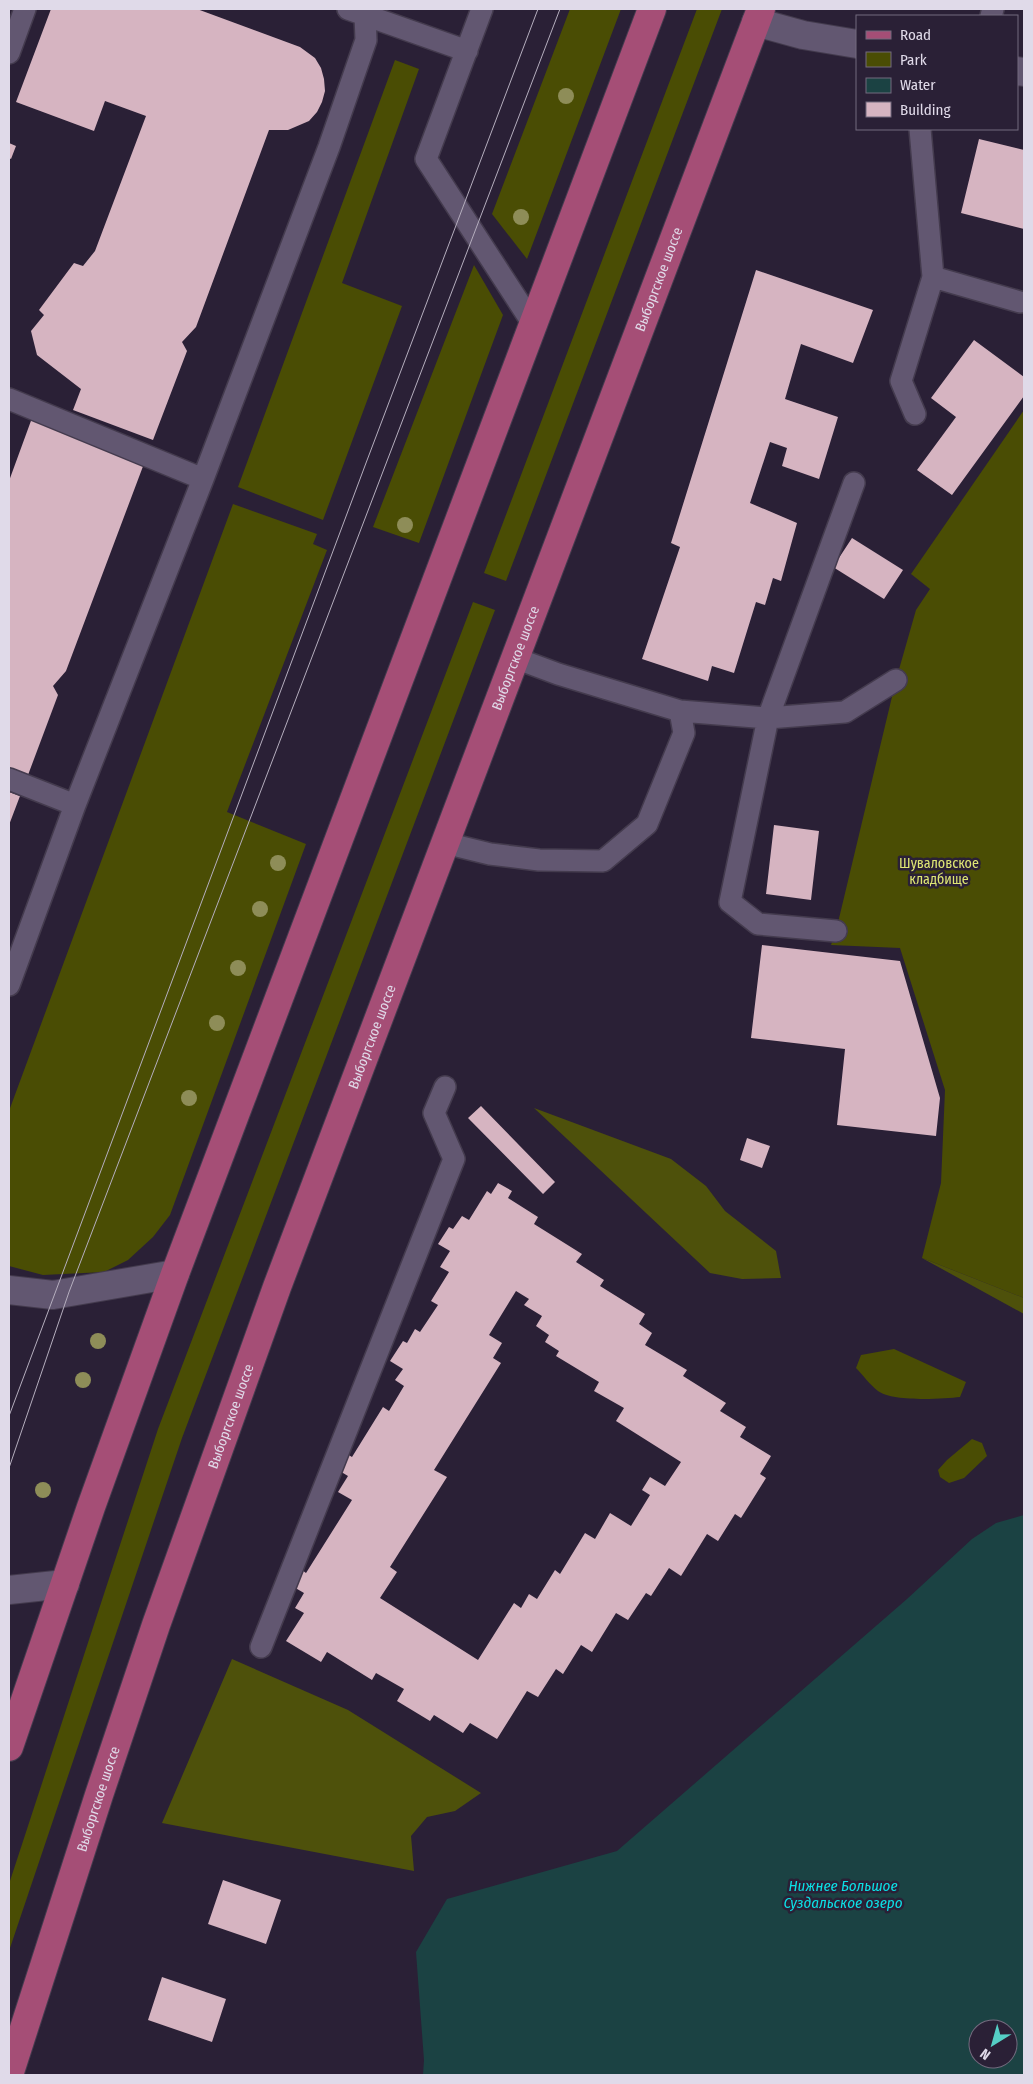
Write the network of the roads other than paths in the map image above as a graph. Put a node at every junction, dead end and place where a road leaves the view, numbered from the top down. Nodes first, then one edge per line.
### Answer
1 (25, 9) edge
2 (482, 9) edge
3 (652, 9) edge
4 (356, 12) edge
5 (758, 15) edge
6 (856, 44) edge
7 (467, 51) junction
8 (9, 52) edge
9 (920, 130) edge
10 (933, 277) junction
11 (1020, 302) dead end
12 (533, 324) junction
13 (9, 399) edge
14 (915, 414) dead end
15 (203, 479) junction
16 (854, 483) dead end
17 (515, 658) junction
18 (896, 680) dead end
19 (680, 711) junction
20 (768, 718) junction
21 (9, 779) edge
22 (75, 805) junction
23 (445, 843) junction
24 (836, 931) dead end
25 (9, 985) edge
26 (445, 1087) dead end
27 (175, 1274) junction
28 (9, 1290) edge
29 (65, 1584) junction
30 (9, 1590) edge
31 (260, 1647) dead end
32 (9, 1747) edge
33 (9, 2075) edge

1 - 8 lane
2 - 7 lane
3 - 12 main road
4 - 7 lane
4 - 15 lane
5 - 6 street
5 - 17 main road, Выборгское шоссе
7 - 12 lane
9 - 10 lane
10 - 11 lane
10 - 14 lane
12 - 27 main road
13 - 15 lane
15 - 22 lane
16 - 20 lane
17 - 19 lane
17 - 23 main road, Выборгское шоссе
18 - 20 lane
19 - 20 lane
19 - 23 lane
20 - 24 lane
21 - 22 lane
22 - 25 lane
23 - 33 main road, Выборгское шоссе
26 - 31 lane
27 - 28 street
27 - 29 main road
29 - 30 street
29 - 32 main road

